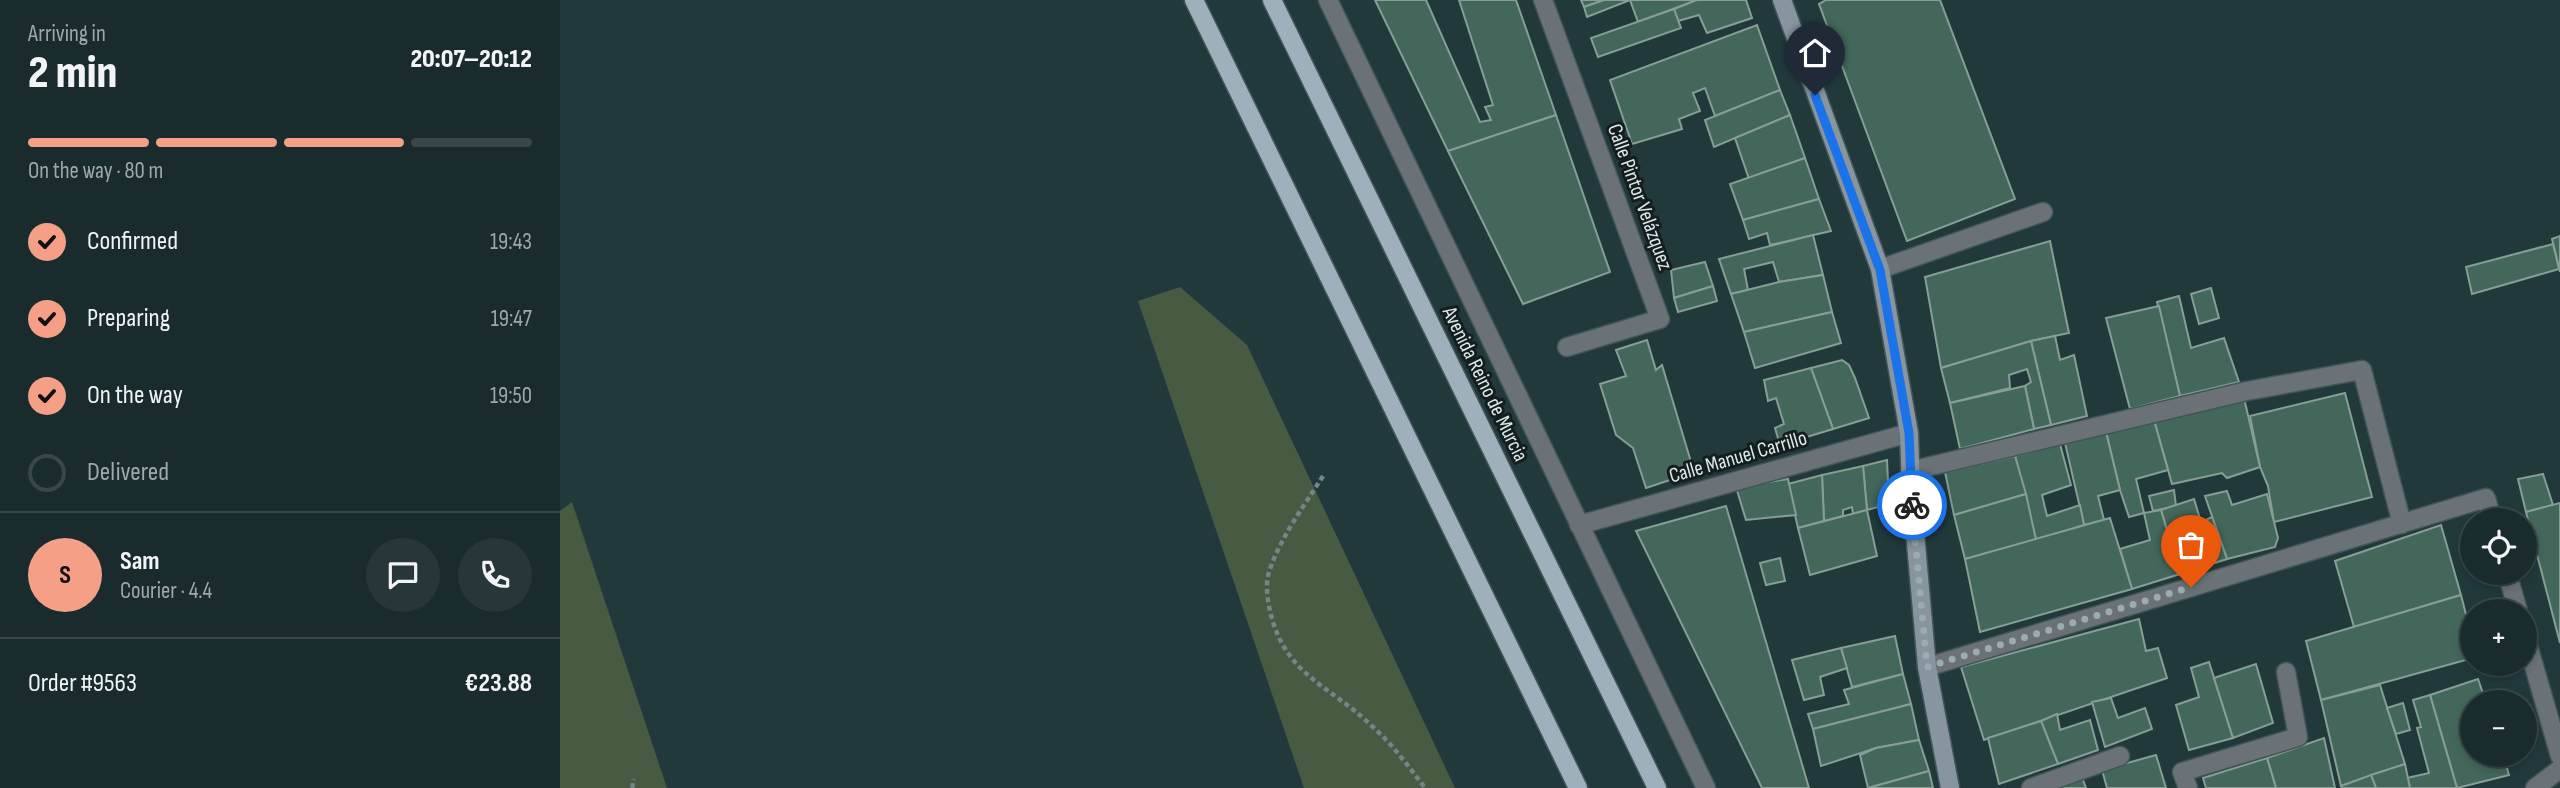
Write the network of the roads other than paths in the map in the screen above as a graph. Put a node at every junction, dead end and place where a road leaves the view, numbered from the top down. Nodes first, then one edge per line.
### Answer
1 (1194, 0) edge
2 (1272, 0) edge
3 (1328, 0) edge
4 (1543, 0) edge
5 (1782, 0) edge
6 (2043, 212) dead end
7 (1880, 270) junction
8 (1567, 347) dead end
9 (1909, 433) junction
10 (1910, 471) junction
11 (2489, 508) edge
12 (2402, 524) junction
13 (1579, 525) junction
14 (1927, 667) junction
15 (2287, 672) dead end
16 (2537, 676) edge
17 (2120, 756) dead end
18 (2560, 756) edge
19 (2560, 769) edge
20 (1578, 788) edge
21 (1657, 788) edge
22 (1706, 788) edge
23 (1950, 788) edge
24 (2031, 788) edge
25 (2188, 788) edge
26 (2535, 788) edge

1 - 20 main road
2 - 21 main road, Avenida Reino de Murcia
3 - 13 street
4 - 8 street, Calle Pintor Velázquez
5 - 7 street
6 - 7 street
7 - 9 street
9 - 10 street
9 - 13 street, Calle Manuel Carrillo
10 - 12 street
10 - 14 street
11 - 12 street
12 - 14 street
13 - 22 street
14 - 23 street
15 - 25 street
16 - 18 street
17 - 24 street
19 - 26 street

